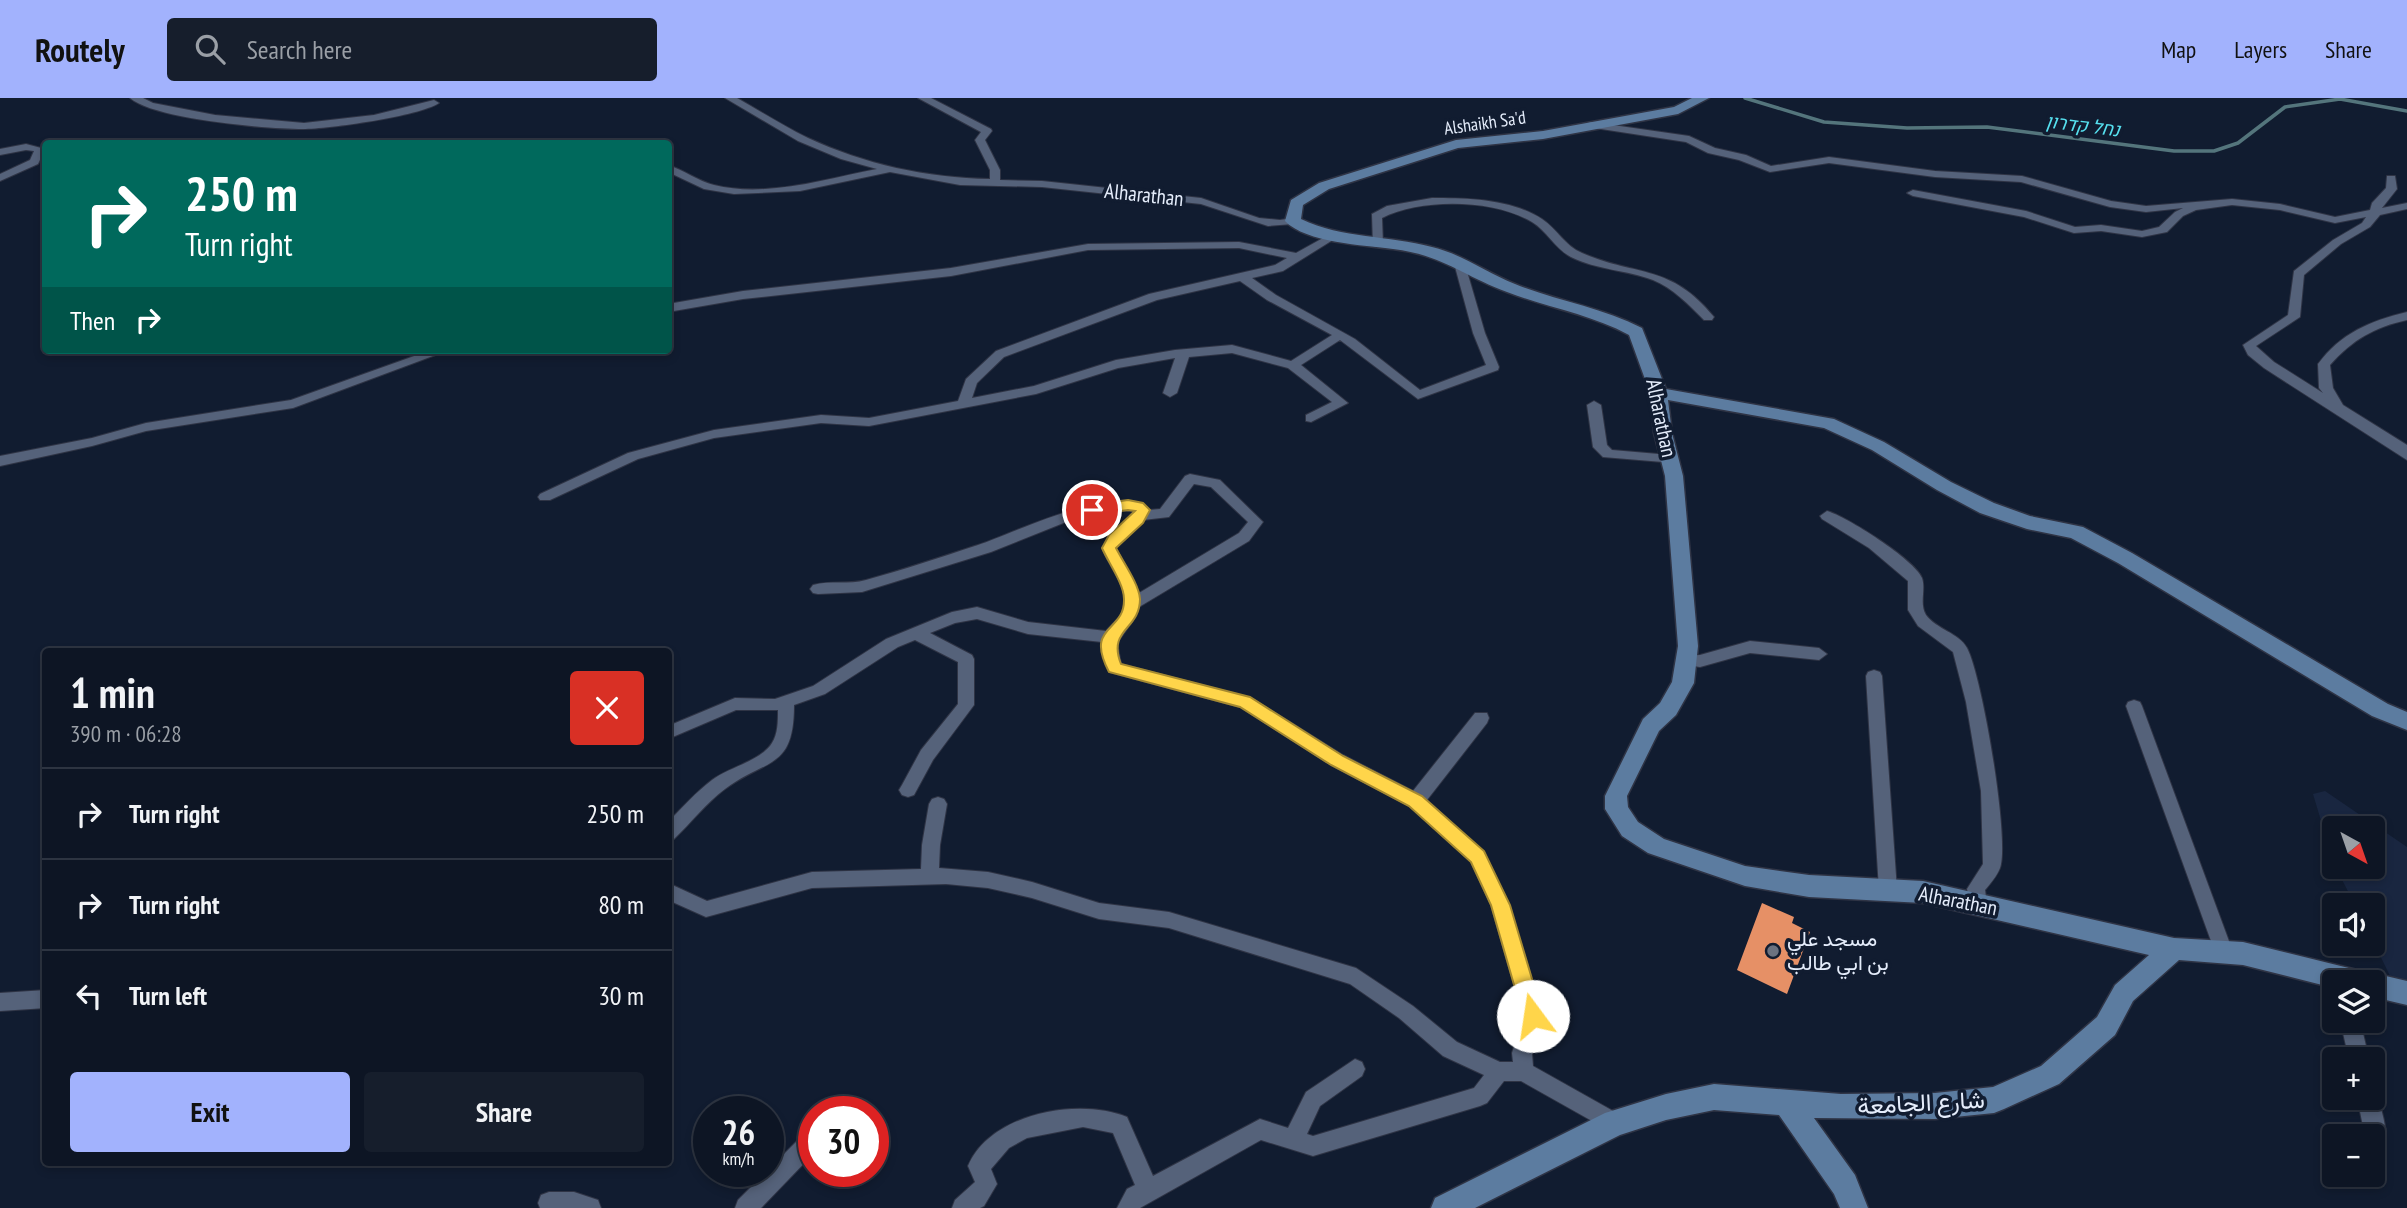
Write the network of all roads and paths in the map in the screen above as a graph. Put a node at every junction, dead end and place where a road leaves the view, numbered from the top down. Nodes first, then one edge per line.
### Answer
1 (135, 98) edge
2 (730, 98) edge
3 (923, 98) edge
4 (1702, 98) edge
5 (434, 103) dead end
6 (1592, 125) junction
7 (0, 152) edge
8 (40, 161) edge
9 (893, 169) junction
10 (672, 170) edge
11 (0, 178) edge
12 (2391, 178) dead end
13 (996, 182) junction
14 (1913, 193) dead end
15 (2407, 206) edge
16 (2193, 207) junction
17 (2376, 212) junction
18 (1293, 221) junction
19 (1332, 236) junction
20 (1377, 244) junction
21 (1298, 257) junction
22 (1460, 263) junction
23 (1242, 276) junction
24 (672, 297) edge
25 (696, 303) junction
26 (672, 307) edge
27 (2407, 316) edge
28 (1708, 317) dead end
29 (1340, 335) junction
30 (1184, 353) junction
31 (432, 354) edge
32 (1293, 365) junction
33 (1170, 393) dead end
34 (1660, 393) junction
35 (964, 402) junction
36 (1594, 405) dead end
37 (2343, 411) junction
38 (1311, 418) dead end
39 (2407, 455) edge
40 (1670, 460) junction
41 (0, 461) edge
42 (545, 497) dead end
43 (1140, 515) junction
44 (1827, 516) dead end
45 (818, 589) dead end
46 (1132, 604) junction
47 (916, 633) junction
48 (1109, 637) junction
49 (1819, 654) dead end
50 (1686, 660) junction
51 (1874, 676) dead end
52 (786, 701) junction
53 (2134, 706) dead end
54 (1481, 718) dead end
55 (2407, 721) edge
56 (672, 731) edge
57 (908, 790) dead end
58 (1416, 801) junction
59 (939, 804) dead end
60 (672, 830) edge
61 (930, 877) junction
62 (1888, 890) junction
63 (672, 893) edge
64 (1978, 904) junction
65 (2174, 949) junction
66 (2224, 952) junction
67 (2322, 974) edge
68 (2385, 988) edge
69 (2407, 993) edge
70 (42, 999) edge
71 (0, 1002) edge
72 (1355, 1069) dead end
73 (1523, 1071) junction
74 (1499, 1072) junction
75 (1787, 1104) junction
76 (1615, 1123) junction
77 (1293, 1140) junction
78 (798, 1154) edge
79 (1148, 1190) junction
80 (549, 1203) dead end
81 (590, 1208) edge
82 (746, 1208) edge
83 (963, 1208) edge
84 (1128, 1208) edge
85 (1445, 1208) edge
86 (1854, 1208) edge

1 - 5 street
2 - 9 street, Alharathan
3 - 13 street
4 - 6 street, Alshaikh Sa'd
6 - 16 street
6 - 18 street, Alshaikh Sa'd
7 - 8 street
8 - 11 street
9 - 10 street
9 - 13 street, Alharathan
12 - 17 street
13 - 18 street, Alharathan
14 - 16 street
15 - 17 street
16 - 17 street
17 - 37 street
18 - 19 street, Alharathan
19 - 20 street, Alharathan
19 - 21 street
20 - 22 street, Alharathan
20 - 28 street
21 - 23 street
21 - 25 street
22 - 29 street
22 - 34 street, Alharathan
23 - 29 street
23 - 35 street
24 - 25 street
25 - 26 street
27 - 37 street
29 - 32 street
30 - 32 street
30 - 33 street
30 - 35 street
31 - 41 street
32 - 38 street
34 - 40 street, Alharathan
34 - 55 street
35 - 42 street
36 - 40 street
37 - 39 street
40 - 50 street, Alharathan
43 - 45 street
43 - 46 street
43 - 46 street
44 - 64 street
46 - 48 street
47 - 48 street
47 - 52 street
47 - 57 street
48 - 58 street
49 - 50 street
50 - 62 street, Alharathan
51 - 62 street
52 - 56 street
52 - 60 street
53 - 66 street
54 - 58 street
58 - 73 street
59 - 61 street
61 - 63 street
61 - 74 street
62 - 64 street, Alharathan
64 - 65 street, Alharathan
65 - 66 street
65 - 75 street, شارع الجامعة
66 - 67 street
68 - 69 street
70 - 71 street
72 - 77 street
73 - 74 street
73 - 76 street
74 - 77 street
75 - 76 street, شارع الجامعة
75 - 86 street
76 - 85 street, شارع الجامعة
77 - 79 street
78 - 82 street
79 - 83 street
79 - 84 street
80 - 81 street

